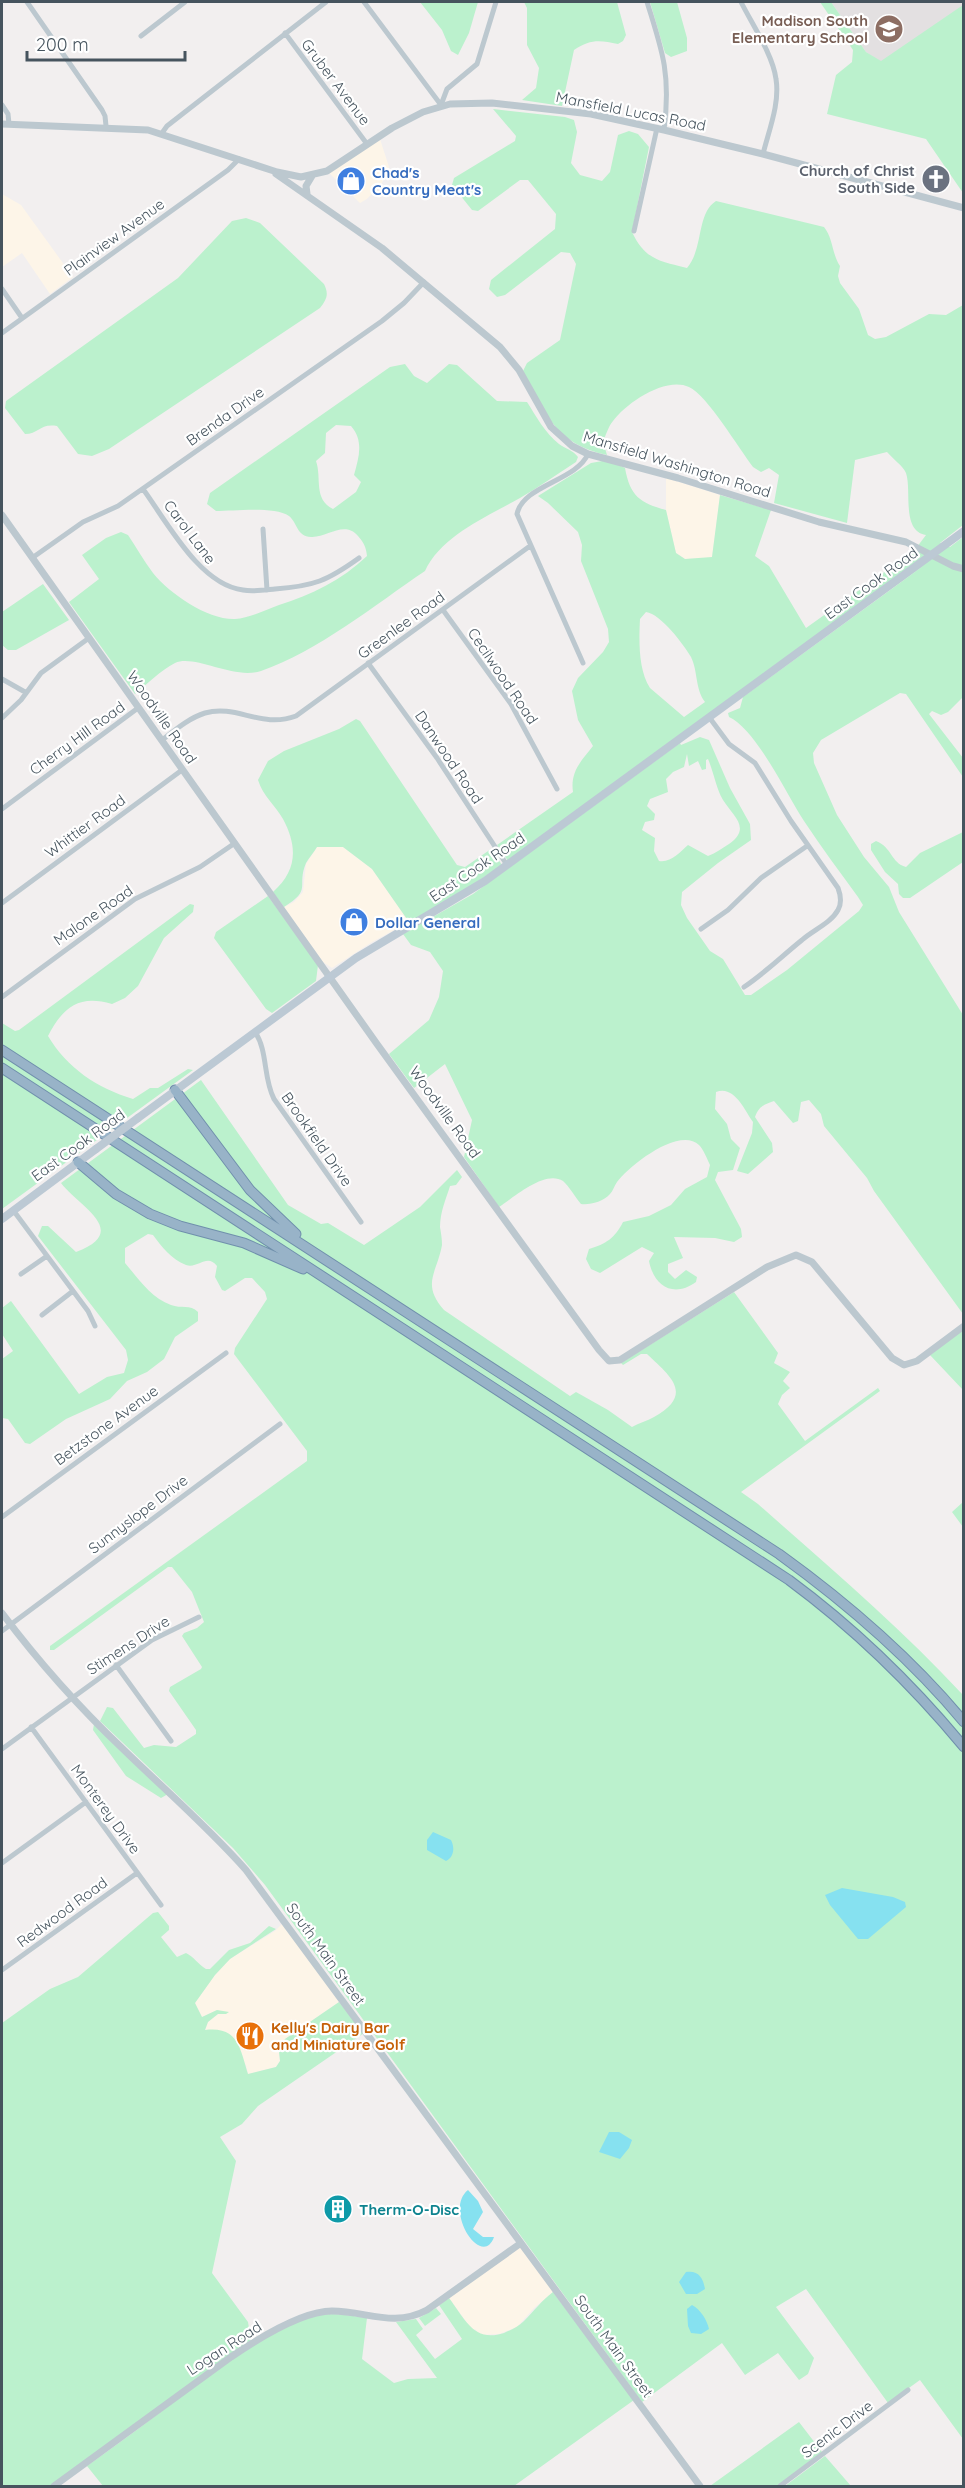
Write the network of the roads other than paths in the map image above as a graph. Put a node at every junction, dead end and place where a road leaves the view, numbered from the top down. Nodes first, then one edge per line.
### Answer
1 (28, 2) edge
2 (185, 2) edge
3 (326, 2) edge
4 (364, 2) edge
5 (496, 2) edge
6 (648, 2) edge
7 (741, 2) edge
8 (285, 33) junction
9 (141, 36) dead end
10 (2, 105) edge
11 (441, 105) junction
12 (5, 124) edge
13 (106, 126) junction
14 (660, 129) junction
15 (162, 133) junction
16 (367, 144) junction
17 (763, 154) junction
18 (239, 159) junction
19 (268, 169) junction
20 (312, 176) junction
21 (307, 194) junction
22 (963, 208) edge
23 (634, 231) dead end
24 (424, 282) junction
25 (2, 289) edge
26 (22, 318) junction
27 (2, 333) edge
28 (588, 454) junction
29 (143, 489) junction
30 (2, 515) edge
31 (263, 529) dead end
32 (963, 531) edge
33 (530, 546) junction
34 (932, 555) junction
35 (32, 558) junction
36 (359, 558) dead end
37 (963, 569) edge
38 (267, 590) junction
39 (442, 610) junction
40 (89, 638) junction
41 (368, 663) junction
42 (583, 663) dead end
43 (2, 679) edge
44 (25, 692) junction
45 (138, 708) junction
46 (710, 717) junction
47 (2, 718) edge
48 (162, 740) junction
49 (182, 770) junction
50 (557, 789) dead end
51 (2, 809) edge
52 (235, 843) junction
53 (807, 846) junction
54 (507, 865) junction
55 (2, 903) edge
56 (701, 929) dead end
57 (329, 976) junction
58 (744, 987) dead end
59 (2, 997) edge
60 (255, 1032) junction
61 (2, 1050) edge
62 (2, 1068) edge
63 (176, 1090) junction
64 (78, 1162) junction
65 (13, 1210) junction
66 (2, 1218) edge
67 (361, 1222) dead end
68 (47, 1256) junction
69 (21, 1274) dead end
70 (351, 1275) junction
71 (73, 1292) junction
72 (42, 1315) dead end
73 (95, 1326) dead end
74 (963, 1326) edge
75 (401, 1327) junction
76 (226, 1353) dead end
77 (280, 1424) dead end
78 (2, 1517) edge
79 (2, 1613) edge
80 (199, 1617) dead end
81 (10, 1624) junction
82 (2, 1631) edge
83 (116, 1665) junction
84 (73, 1697) junction
85 (963, 1722) edge
86 (31, 1727) junction
87 (171, 1741) dead end
88 (963, 1747) edge
89 (2, 1749) edge
90 (86, 1802) junction
91 (2, 1863) edge
92 (137, 1873) junction
93 (161, 1905) dead end
94 (2, 1970) edge
95 (520, 2243) junction
96 (908, 2390) dead end
97 (54, 2487) edge
98 (700, 2487) edge
99 (780, 2487) edge

1 - 13 street
2 - 9 street
3 - 8 street
4 - 11 street
5 - 11 street
6 - 14 street
7 - 17 street
8 - 15 street
8 - 16 street, Gruber Avenue
10 - 12 street
11 - 14 street, Mansfield Lucas Road
11 - 16 street, Mansfield Lucas Road
12 - 13 street
13 - 15 street
14 - 17 street, Mansfield Lucas Road
14 - 23 street
15 - 18 street
16 - 20 street, Mansfield Lucas Road
17 - 22 street, Mansfield Lucas Road
18 - 19 street
18 - 26 street, Plainview Avenue
19 - 20 street, Mansfield Lucas Road
19 - 21 street, Mansfield Washington Road
20 - 21 street
21 - 24 street, Mansfield Washington Road
24 - 28 street, Mansfield Washington Road
24 - 29 street, Brenda Drive
25 - 26 street
26 - 27 street, Plainview Avenue
28 - 33 street
28 - 34 street, Mansfield Washington Road
29 - 35 street, Brenda Drive
29 - 38 street, Carol Lane
30 - 35 street, Woodville Road
31 - 38 street
32 - 34 main road, East Cook Road
33 - 39 street, Greenlee Road
33 - 42 street
34 - 37 street, Mansfield Washington Road
34 - 46 main road, East Cook Road
35 - 40 street, Woodville Road
36 - 38 street, Carol Lane
39 - 41 street, Greenlee Road
39 - 50 street, Cecilwood Road
40 - 44 street
40 - 45 street, Woodville Road
41 - 48 street, Greenlee Road
41 - 54 street, Danwood Road
43 - 44 street
44 - 47 street
45 - 48 street, Woodville Road
45 - 51 street, Cherry Hill Road
46 - 53 street
46 - 54 main road, East Cook Road
48 - 49 street, Woodville Road
49 - 52 street, Woodville Road
49 - 55 street, Whittier Road
52 - 57 street, Woodville Road
52 - 59 street, Malone Road
53 - 56 street
53 - 58 street
54 - 57 main road, East Cook Road
57 - 60 main road, East Cook Road
57 - 74 street, Woodville Road
60 - 63 main road, East Cook Road
60 - 67 street, Brookfield Drive
61 - 70 highway
62 - 75 highway
63 - 64 main road, East Cook Road, bridge
63 - 70 highway
64 - 65 main road, East Cook Road
64 - 75 highway
65 - 66 main road, East Cook Road
65 - 68 street
68 - 69 street
68 - 71 street
70 - 85 highway
71 - 72 street
71 - 73 street
75 - 88 highway
76 - 78 street, Betzstone Avenue
77 - 81 street, Sunnyslope Drive
79 - 81 street, South Main Street
80 - 83 street, Stimens Drive
81 - 82 street, Sunnyslope Drive
81 - 84 street, South Main Street
83 - 84 street, Stimens Drive
83 - 87 street
84 - 86 street, Stimens Drive
84 - 95 street, South Main Street
86 - 89 street, Stimens Drive
86 - 90 street, Monterey Drive
90 - 91 street
90 - 92 street, Monterey Drive
92 - 93 street, Monterey Drive
92 - 94 street, Redwood Road
95 - 97 street, Logan Road
95 - 98 street, South Main Street
96 - 99 street, Scenic Drive

